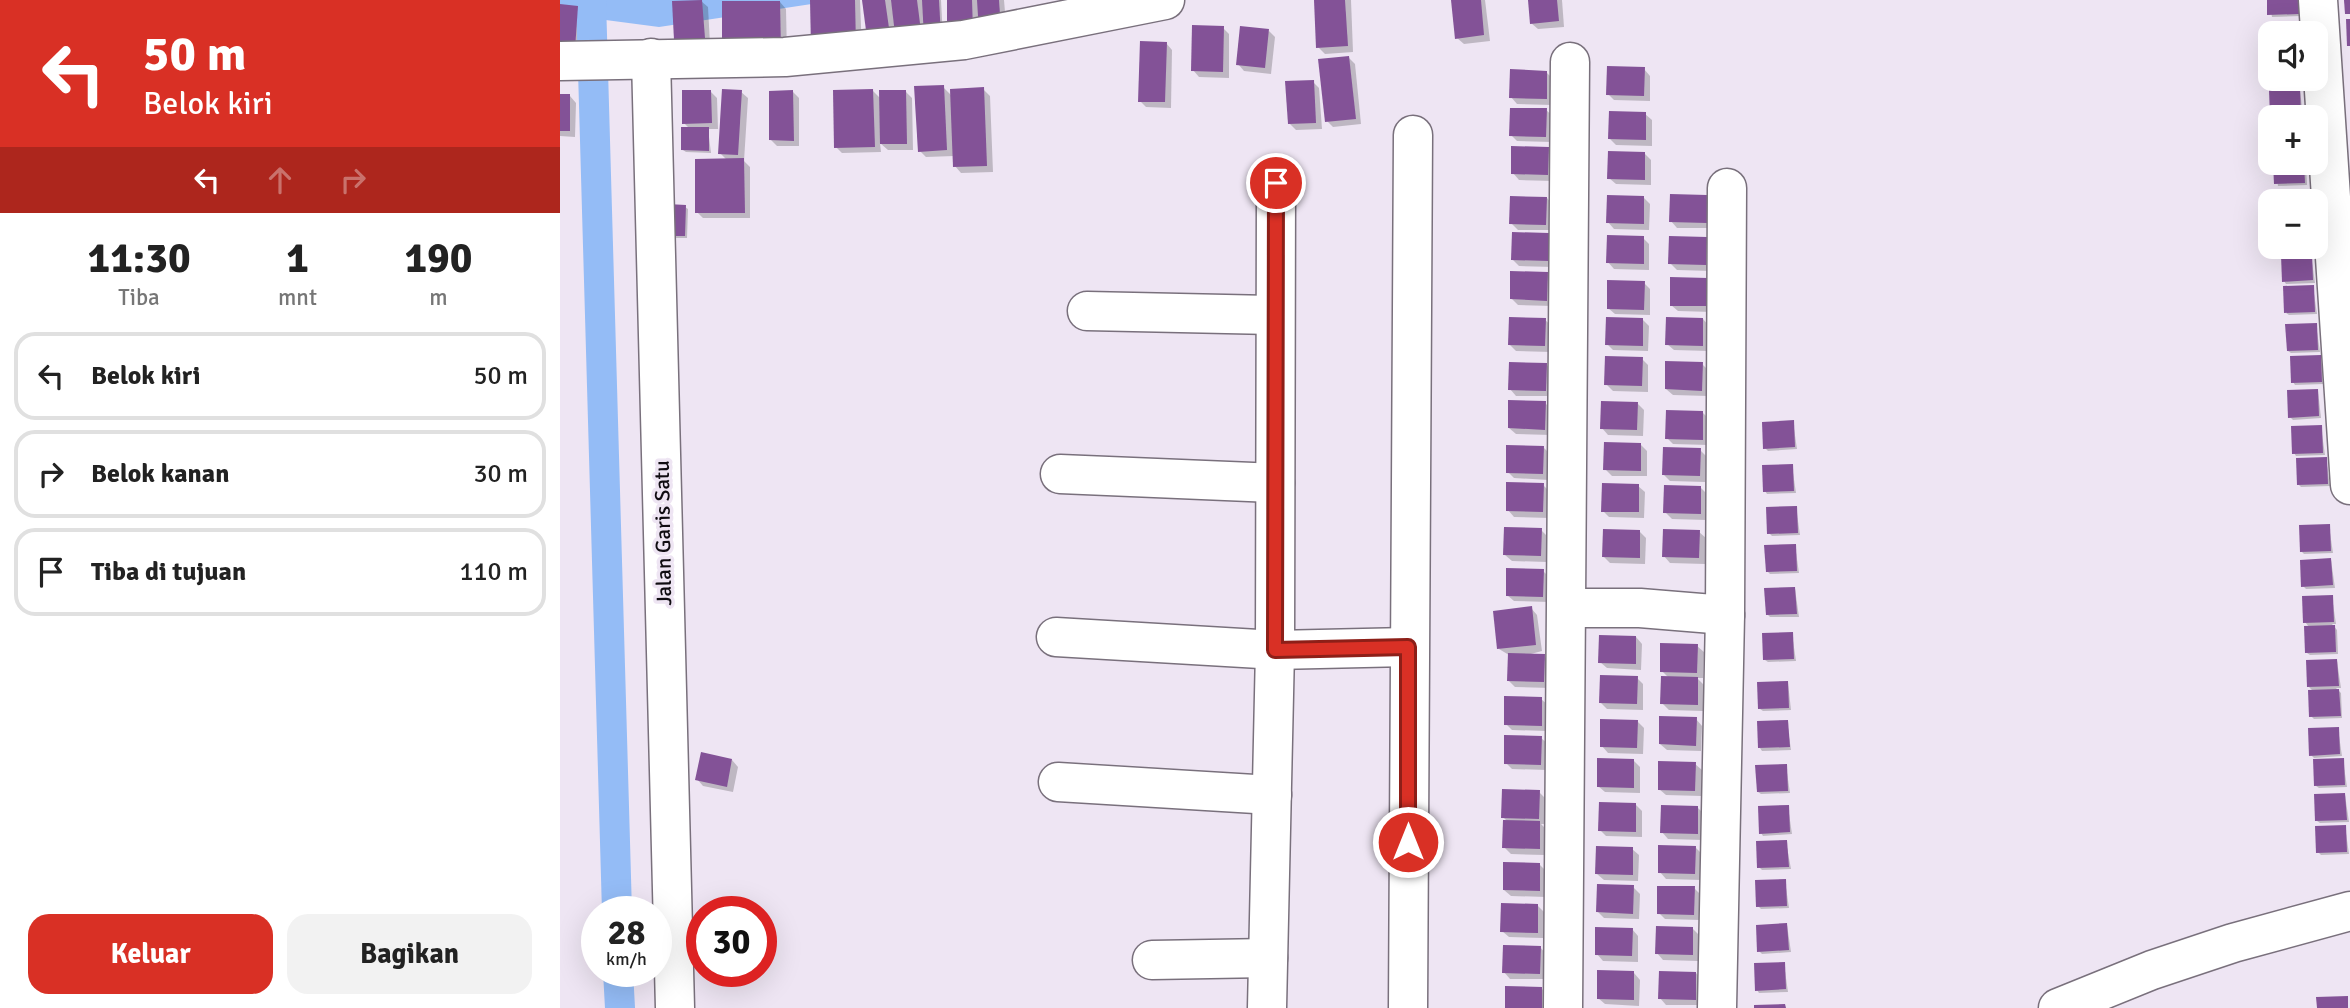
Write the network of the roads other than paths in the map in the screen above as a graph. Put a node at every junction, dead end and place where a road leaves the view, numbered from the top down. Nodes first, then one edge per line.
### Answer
1 (1164, 0) edge
2 (2318, 0) edge
3 (640, 60) junction
4 (560, 61) edge
5 (1570, 61) dead end
6 (1413, 135) dead end
7 (1276, 183) dead end
8 (1727, 188) dead end
9 (1087, 311) dead end
10 (1275, 315) junction
11 (1060, 474) dead end
12 (1275, 483) junction
13 (2350, 485) edge
14 (1568, 608) junction
15 (1725, 615) junction
16 (1056, 637) dead end
17 (1408, 647) junction
18 (1275, 650) junction
19 (1058, 782) dead end
20 (1272, 795) junction
21 (2350, 911) edge
22 (1268, 958) junction
23 (1152, 960) dead end
24 (675, 1008) edge
25 (1267, 1008) edge
26 (1408, 1008) edge
27 (1563, 1008) edge
28 (1717, 1008) edge
29 (2058, 1008) edge

1 - 3 street
2 - 13 street
3 - 4 street
3 - 24 street, Jalan Garis Satu
5 - 14 street
6 - 17 street
7 - 10 street
8 - 15 street
9 - 10 street
10 - 12 street
11 - 12 street
12 - 18 street
14 - 15 street
14 - 27 street
15 - 28 street
16 - 18 street
17 - 18 street
17 - 26 street
18 - 20 street
19 - 20 street
20 - 22 street
21 - 29 street
22 - 23 street
22 - 25 street

